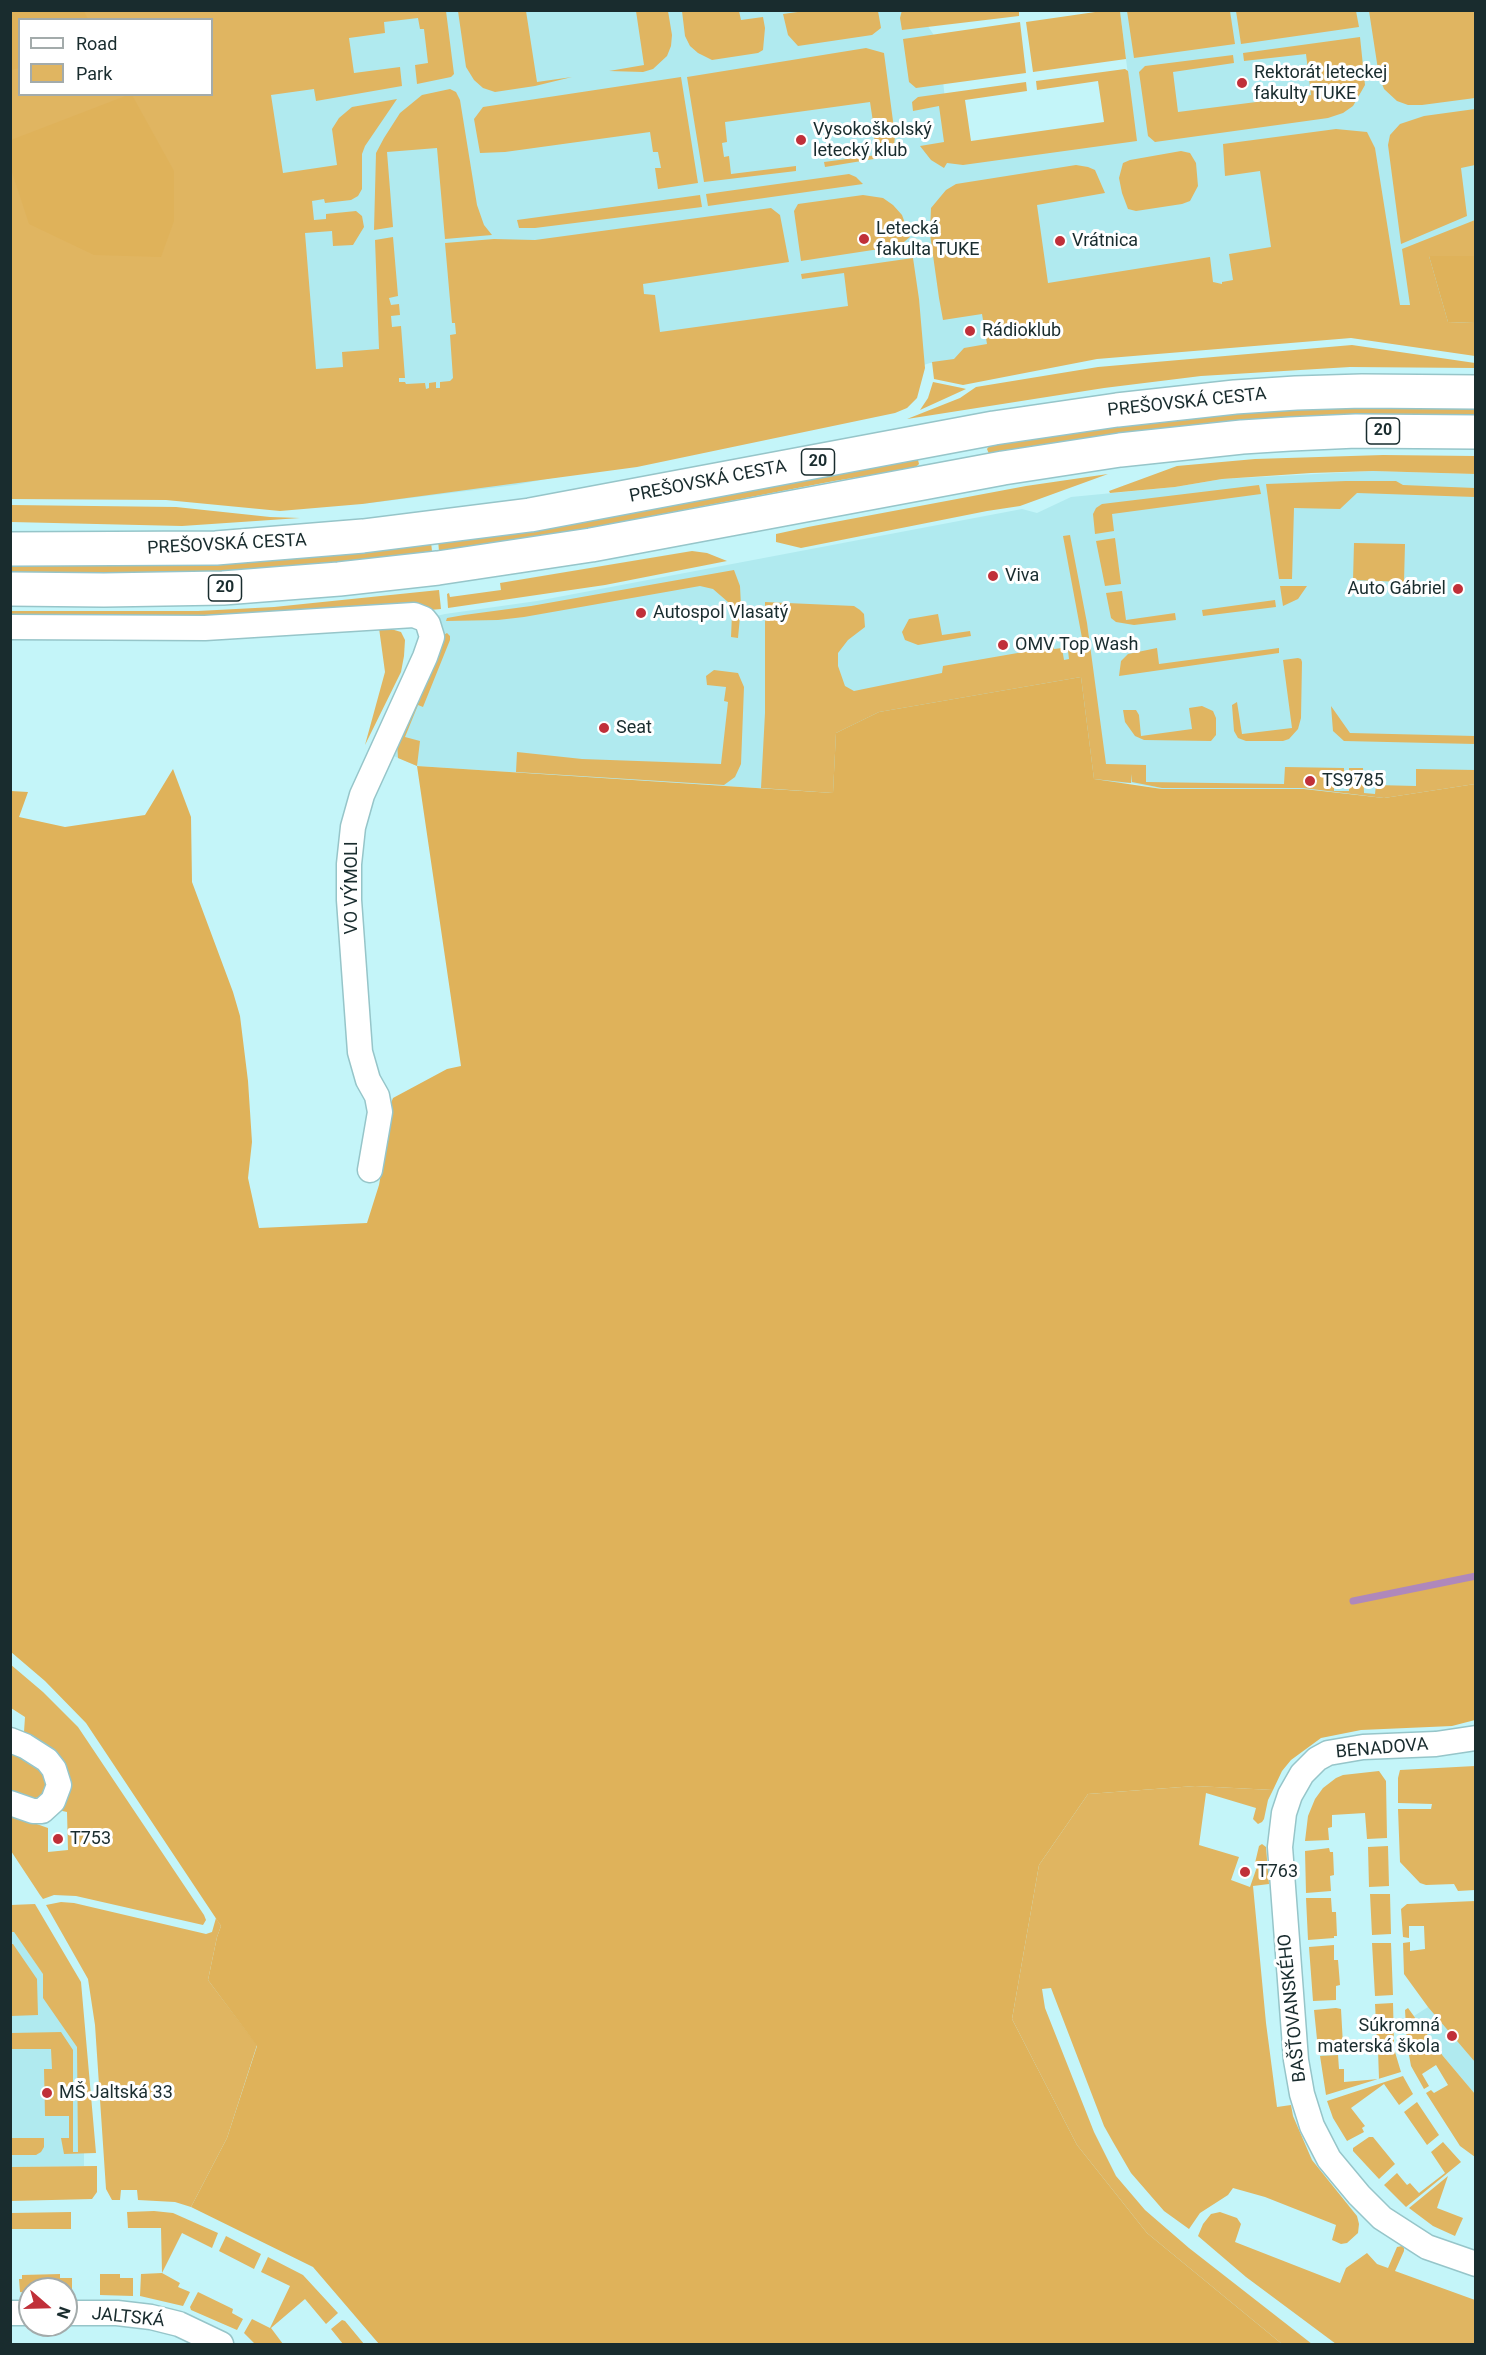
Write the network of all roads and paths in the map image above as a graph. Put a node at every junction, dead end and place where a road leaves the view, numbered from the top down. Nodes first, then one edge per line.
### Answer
1 (1476, 392) edge
2 (1476, 432) edge
3 (10, 549) edge
4 (10, 588) edge
5 (10, 627) edge
6 (370, 1170) dead end
7 (1476, 1738) edge
8 (10, 1740) edge
9 (16, 1805) edge
10 (1280, 1847) joint
11 (1476, 2264) edge
12 (78, 2313) edge
13 (221, 2344) edge

1 - 3 highway, PREŠOVSKÁ CESTA / 20
2 - 4 highway, 20
5 - 6 street, VO VÝMOLI
7 - 10 street, BENADOVA
8 - 9 street
10 - 11 street, BAŠŤOVANSKÉHO
12 - 13 street, JALTSKÁ

